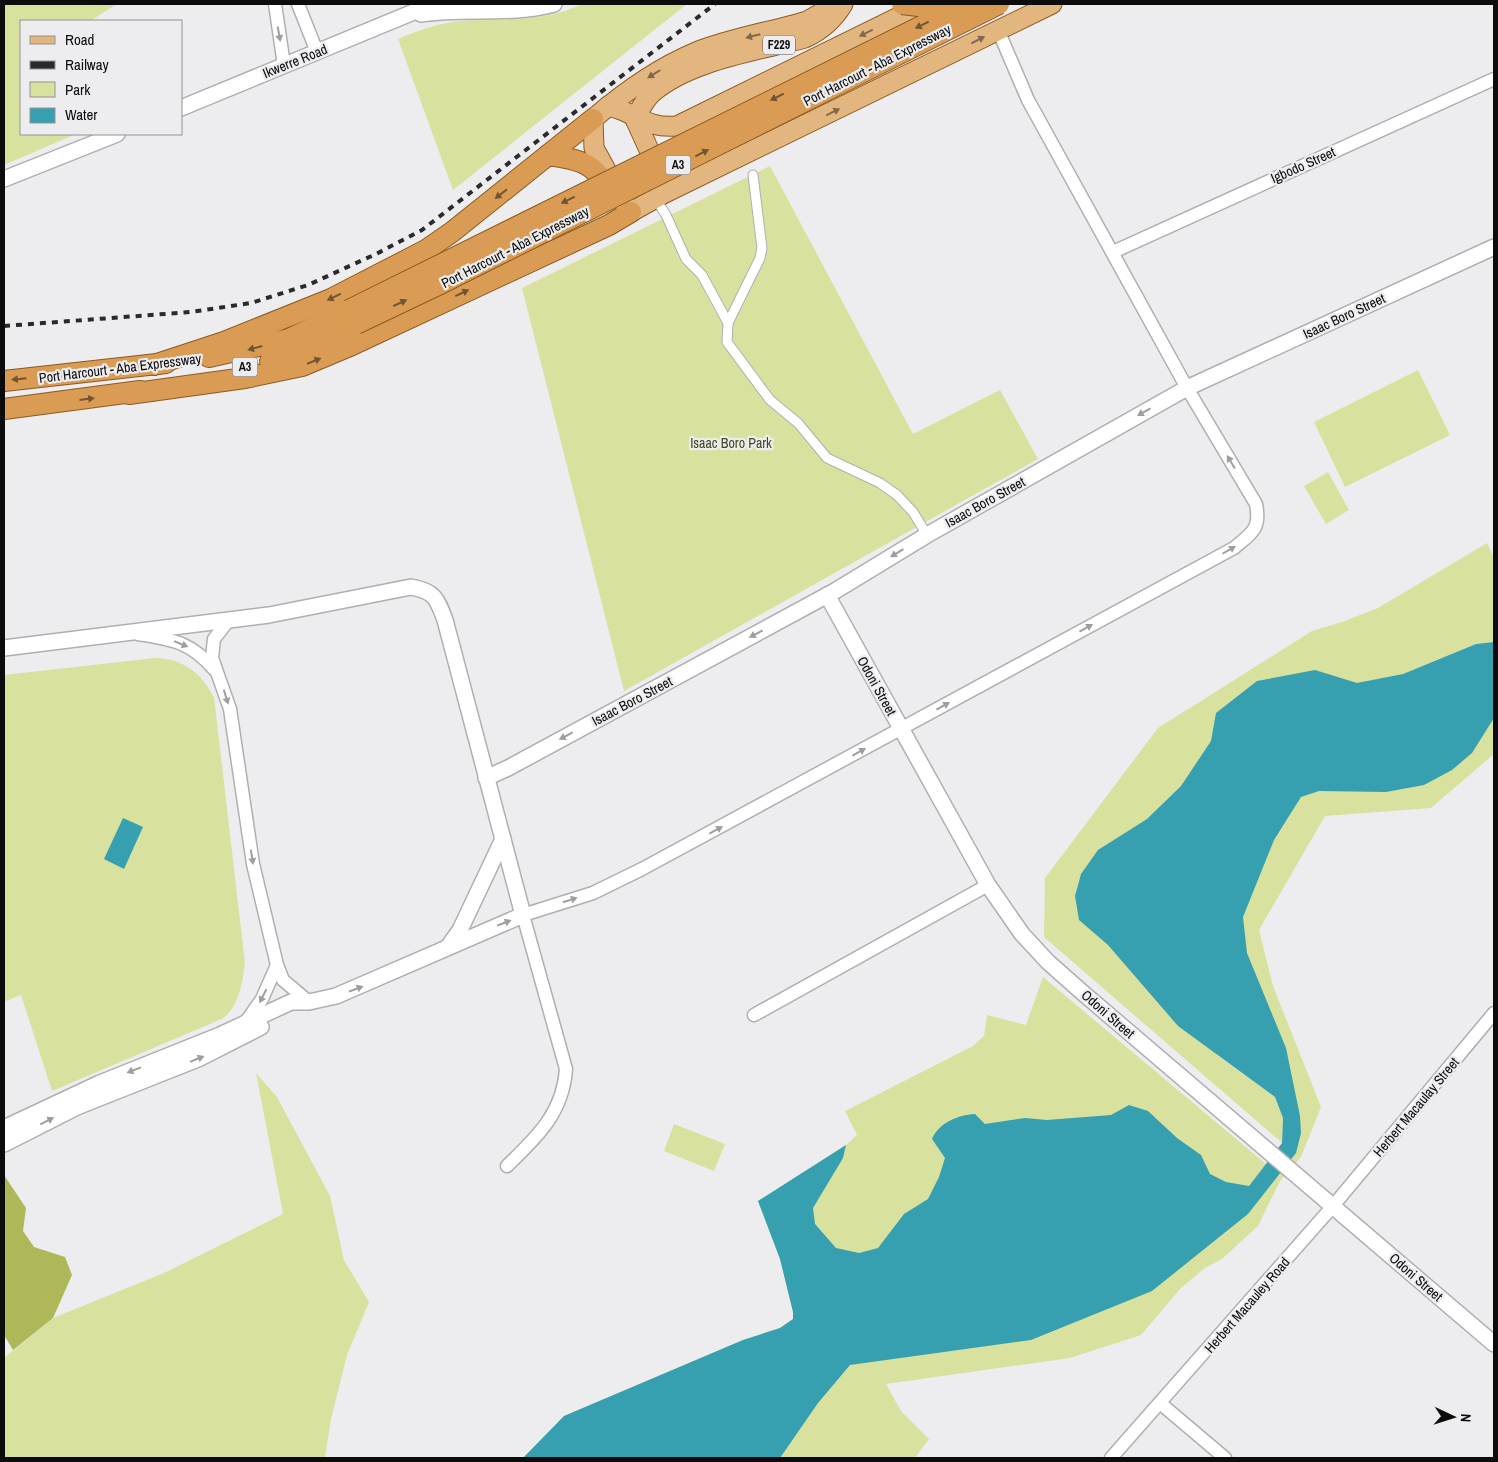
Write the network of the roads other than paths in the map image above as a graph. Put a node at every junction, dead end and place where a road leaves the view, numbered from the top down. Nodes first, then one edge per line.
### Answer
1 (275, 4) edge
2 (298, 4) edge
3 (433, 4) edge
4 (554, 4) edge
5 (828, 4) edge
6 (843, 4) edge
7 (902, 4) edge
8 (926, 4) edge
9 (954, 4) edge
10 (966, 4) edge
11 (986, 4) edge
12 (999, 4) edge
13 (1052, 4) edge
14 (409, 15) junction
15 (998, 30) junction
16 (317, 52) junction
17 (700, 59) junction
18 (284, 64) junction
19 (1494, 79) edge
20 (182, 108) edge
21 (600, 113) junction
22 (635, 119) junction
23 (114, 135) edge
24 (548, 155) junction
25 (753, 174) dead end
26 (4, 179) edge
27 (659, 196) junction
28 (631, 212) junction
29 (609, 225) junction
30 (1494, 247) edge
31 (1113, 252) junction
32 (352, 317) junction
33 (728, 323) junction
34 (154, 365) junction
35 (4, 381) edge
36 (1187, 388) junction
37 (129, 394) junction
38 (4, 409) edge
39 (927, 535) junction
40 (826, 595) junction
41 (228, 621) junction
42 (136, 633) junction
43 (4, 648) edge
44 (217, 672) junction
45 (901, 729) junction
46 (486, 778) junction
47 (503, 839) junction
48 (988, 885) junction
49 (524, 915) junction
50 (448, 947) junction
51 (277, 965) junction
52 (309, 1002) junction
53 (1494, 1013) edge
54 (754, 1015) dead end
55 (244, 1024) junction
56 (4, 1128) edge
57 (4, 1144) edge
58 (507, 1166) dead end
59 (1335, 1203) junction
60 (1494, 1344) edge
61 (1160, 1403) junction
62 (1111, 1458) edge
63 (1224, 1458) edge

1 -> 18 street
2 - 16 street
3 - 14 street, Ikwerre Road
4 - 14 street, Ikwerre Road
5 -> 17 main road, F229
6 - 17 main road, F229
7 - 9 highway, bridge
8 -> 22 main road
10 -> 32 highway, Port Harcourt - Aba Expressway / A3, bridge
11 - 15 main road
32 -> 12 highway, Port Harcourt - Aba Expressway / A3, bridge
13 - 15 main road
14 - 16 street, Ikwerre Road
27 -> 15 main road
15 - 31 street
16 - 18 street, Ikwerre Road
17 -> 21 main road, F229
17 - 22 main road, F229
18 - 20 street, Ikwerre Road
19 - 31 street, Igbodo Street
21 - 22 main road
21 - 24 highway
21 - 28 main road
22 - 27 main road
23 - 26 street
24 - 29 highway
24 -> 34 highway
25 - 33 street
27 - 28 main road
27 - 33 street
28 - 29 highway
37 -> 29 highway
30 - 36 street, Isaac Boro Street
31 - 36 street
32 -> 34 highway, Port Harcourt - Aba Expressway / A3
32 - 37 highway, Port Harcourt - Aba Expressway / A3
33 - 39 street
34 -> 35 highway, Port Harcourt - Aba Expressway / A3
36 -> 39 street, Isaac Boro Street
45 -> 36 street
38 -> 37 highway, Port Harcourt - Aba Expressway / A3
39 -> 40 street, Isaac Boro Street
40 - 45 street, Odoni Street
40 -> 46 street, Isaac Boro Street
41 - 42 street
41 - 44 street
41 - 46 street
42 - 43 street
42 -> 44 street
44 -> 51 street
45 - 48 street, Odoni Street
49 -> 45 street
46 - 47 street
47 - 49 street
47 - 50 street
48 - 54 street
48 - 59 street, Odoni Street
50 -> 49 street
49 - 58 street
52 -> 50 street
51 - 52 street
51 -> 55 street
52 - 55 street
57 -> 52 street
53 - 59 street, Herbert Macaulay Street
55 -> 56 street
59 - 60 street, Odoni Street
59 - 61 street, Herbert Macauley Road
61 - 62 street, Herbert Macauley Road
61 - 63 street

